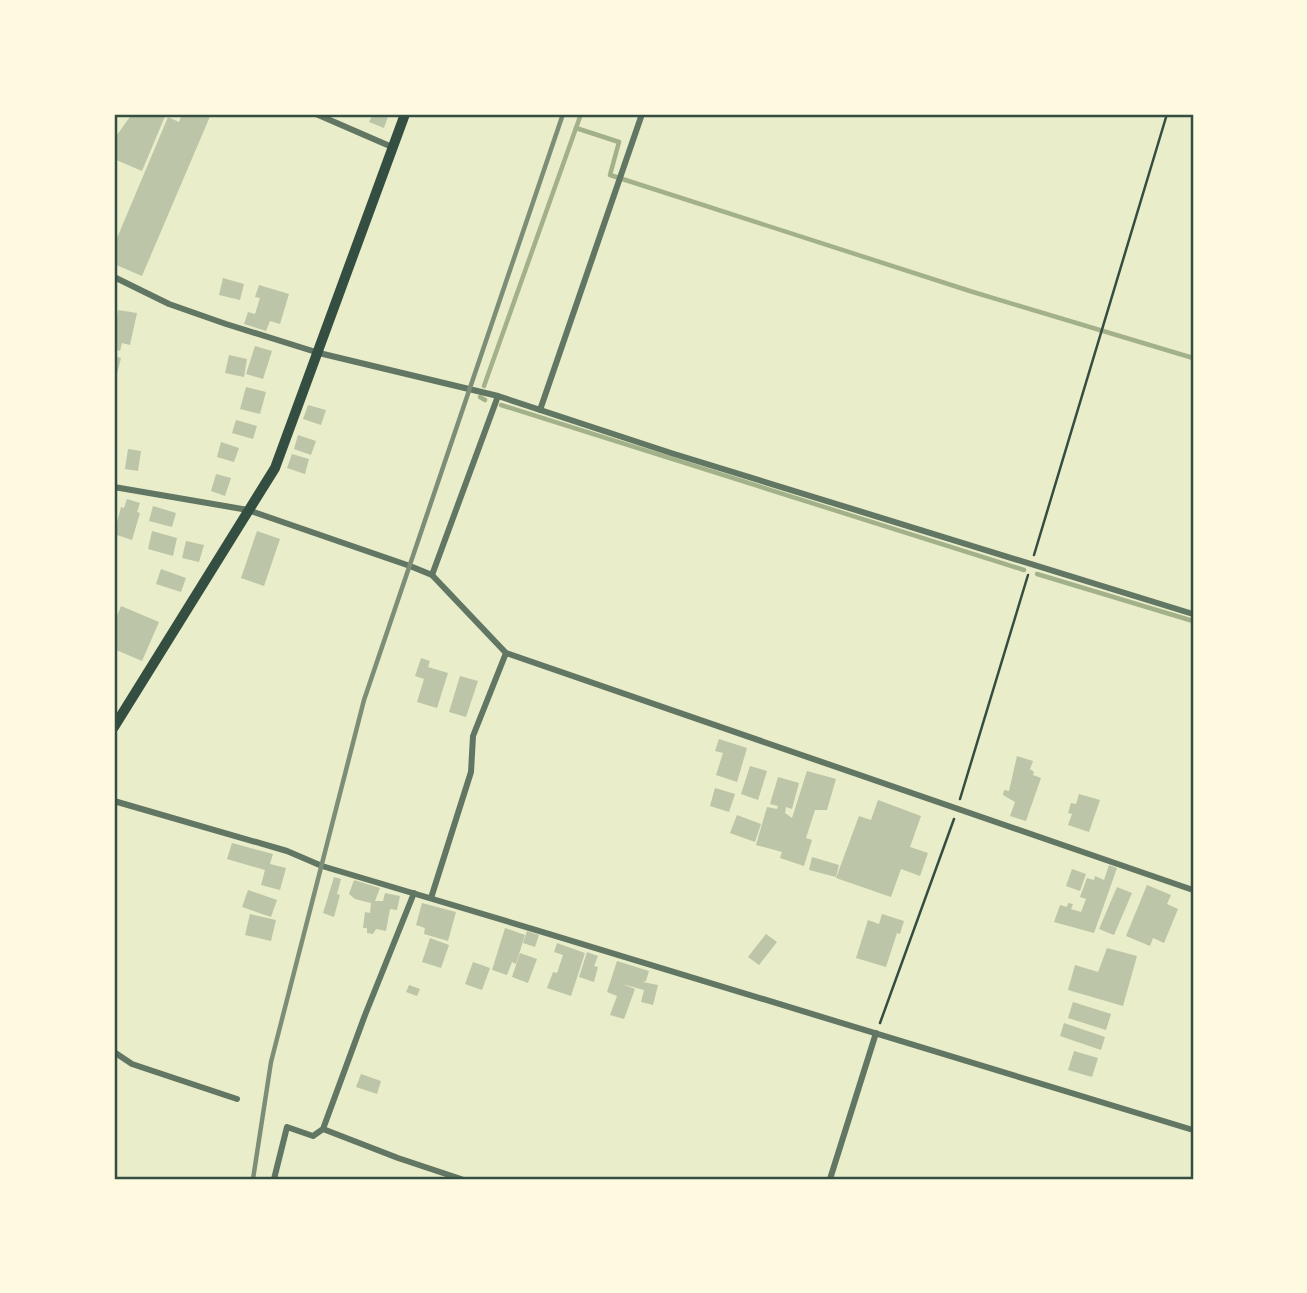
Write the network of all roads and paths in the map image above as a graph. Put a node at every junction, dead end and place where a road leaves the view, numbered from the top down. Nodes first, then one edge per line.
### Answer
1 (316, 114) edge
2 (405, 114) edge
3 (642, 114) edge
4 (392, 147) junction
5 (114, 277) edge
6 (319, 353) junction
7 (498, 396) junction
8 (540, 410) junction
9 (114, 487) edge
10 (248, 510) junction
11 (432, 575) junction
12 (1193, 614) edge
13 (506, 653) junction
14 (114, 727) edge
15 (114, 801) edge
16 (1193, 890) edge
17 (414, 893) junction
18 (431, 898) junction
19 (876, 1033) junction
20 (114, 1052) edge
21 (237, 1099) dead end
22 (323, 1129) junction
23 (1193, 1130) edge
24 (274, 1179) edge
25 (461, 1179) edge
26 (830, 1179) edge

1 - 4 street
2 - 4 main road
3 - 8 street
4 - 6 main road
5 - 6 street
6 - 7 street
6 - 10 main road
7 - 8 street
7 - 11 street
8 - 12 street
9 - 10 street
10 - 11 street
10 - 14 main road
11 - 13 street
13 - 16 street
13 - 18 street
15 - 17 street
17 - 18 street
17 - 22 street
18 - 19 street
19 - 23 street
19 - 26 street
20 - 21 street
22 - 24 street
22 - 25 street

